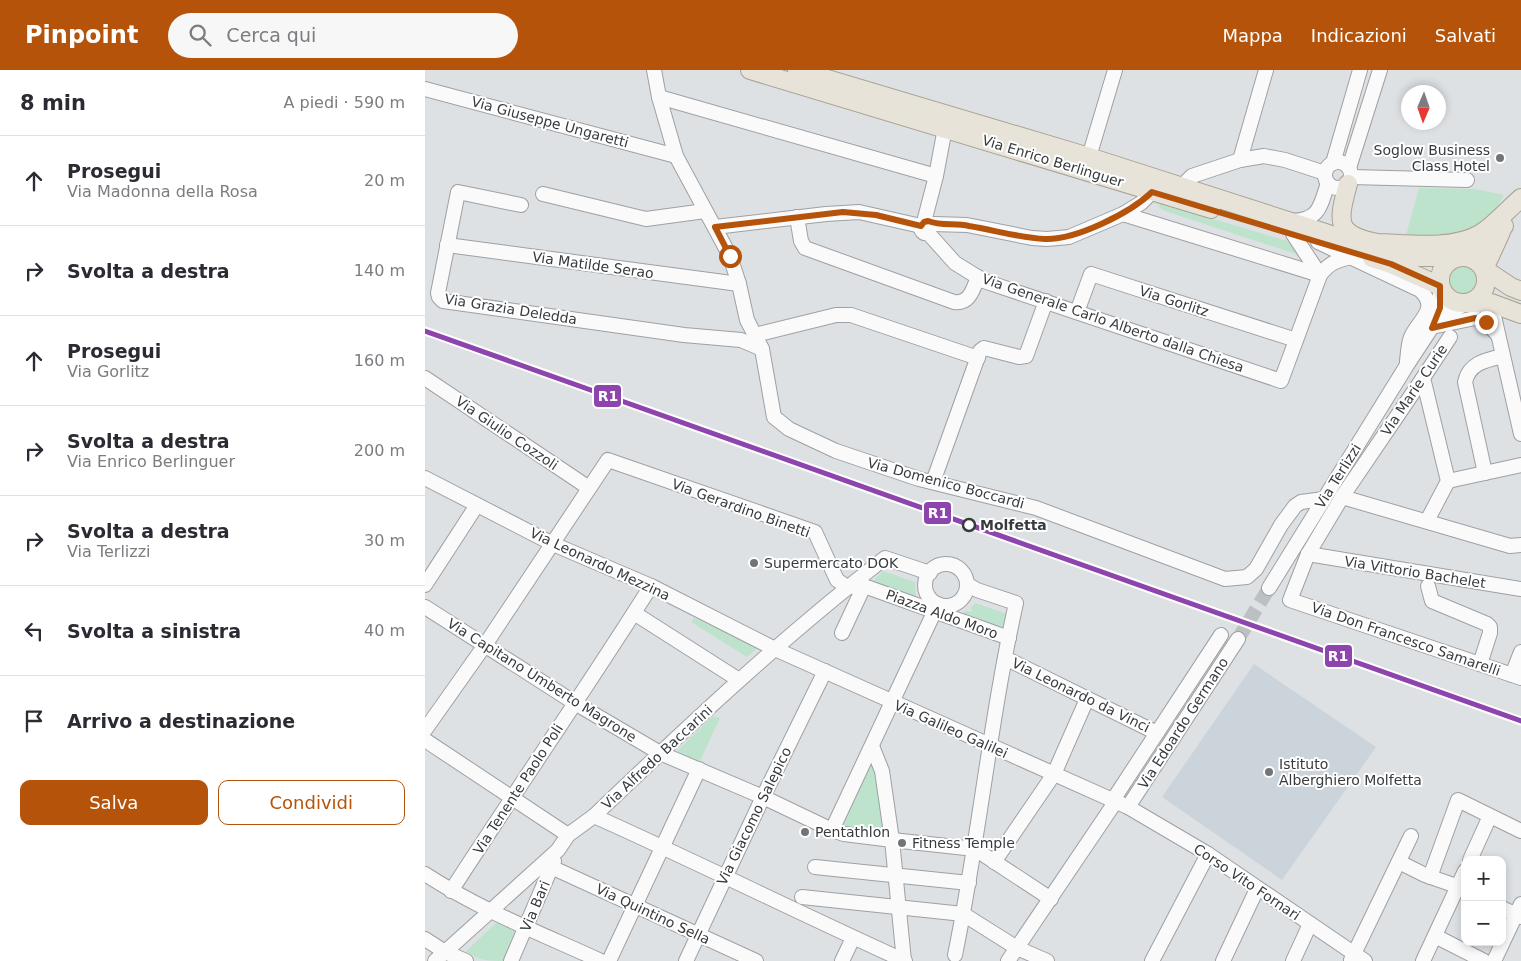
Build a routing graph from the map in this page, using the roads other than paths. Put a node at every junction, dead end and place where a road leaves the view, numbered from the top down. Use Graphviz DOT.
graph roads {
  1 [pos="654,70"];
  2 [pos="750,70"];
  3 [pos="797,70"];
  4 [pos="1115,70"];
  5 [pos="1266,70"];
  6 [pos="1360,70"];
  7 [pos="1380,70"];
  8 [pos="425,89"];
  9 [pos="659,97"];
  10 [pos="945,128"];
  11 [pos="676,156"];
  12 [pos="1089,157"];
  13 [pos="1240,160"];
  14 [pos="936,176"];
  15 [pos="1339,176"];
  16 [pos="1467,180"];
  17 [pos="1181,187"];
  18 [pos="1152,192"];
  19 [pos="543,194"];
  20 [pos="1521,200"];
  21 [pos="521,204"];
  22 [pos="705,211"];
  23 [pos="1123,214"];
  24 [pos="797,217"];
  25 [pos="1504,226"];
  26 [pos="715,227"];
  27 [pos="927,227"];
  28 [pos="1290,228"];
  29 [pos="1338,237"];
  30 [pos="1318,242"];
  31 [pos="447,245"];
  32 [pos="1351,257"];
  33 [pos="1457,257"];
  34 [pos="1484,269"];
  35 [pos="1319,274"];
  36 [pos="978,277"];
  37 [pos="739,284"];
  38 [pos="1440,286"];
  39 [pos="1521,287"];
  40 [pos="1521,291"];
  41 [pos="1046,302"];
  42 [pos="1468,303"];
  43 [pos="1491,303"];
  44 [pos="1077,312"];
  45 [pos="1521,314"];
  46 [pos="747,320"];
  47 [pos="1432,328"];
  48 [pos="755,335"];
  49 [pos="1498,336"];
  50 [pos="1449,337"];
  51 [pos="724,338"];
  52 [pos="1296,340"];
  53 [pos="763,350"];
  54 [pos="980,354"];
  55 [pos="1503,356"];
  56 [pos="1407,365"];
  57 [pos="1423,378"];
  58 [pos="425,379"];
  59 [pos="1521,434"];
  60 [pos="1521,465"];
  61 [pos="1485,473"];
  62 [pos="425,478"];
  63 [pos="933,482"];
  64 [pos="1448,482"];
  65 [pos="589,488"];
  66 [pos="1342,496"];
  67 [pos="1324,499"];
  68 [pos="477,506"];
  69 [pos="1427,521"];
  70 [pos="553,544"];
  71 [pos="1521,545"];
  72 [pos="1308,554"];
  73 [pos="930,573"];
  74 [pos="967,584"];
  75 [pos="425,586"];
  76 [pos="651,586"];
  77 [pos="864,586"];
  78 [pos="1428,586"];
  79 [pos="847,588"];
  80 [pos="1269,588"];
  81 [pos="1521,589"];
  82 [pos="1290,600"];
  83 [pos="425,607"];
  84 [pos="937,608"];
  85 [pos="634,613"];
  86 [pos="841,633"];
  87 [pos="1221,635"];
  88 [pos="1009,638"];
  89 [pos="1238,639"];
  90 [pos="485,645"];
  91 [pos="775,649"];
  92 [pos="1521,652"];
  93 [pos="1005,658"];
  94 [pos="1480,664"];
  95 [pos="825,671"];
  96 [pos="1517,677"];
  97 [pos="739,680"];
  98 [pos="1087,699"];
  99 [pos="575,703"];
  100 [pos="893,703"];
  101 [pos="425,730"];
  102 [pos="1157,733"];
  103 [pos="425,740"];
  104 [pos="872,746"];
  105 [pos="990,746"];
  106 [pos="660,753"];
  107 [pos="699,768"];
  108 [pos="1054,774"];
  109 [pos="763,796"];
  110 [pos="511,798"];
  111 [pos="1119,803"];
  112 [pos="594,816"];
  113 [pos="1490,816"];
  114 [pos="832,830"];
  115 [pos="1521,831"];
  116 [pos="568,835"];
  117 [pos="1411,836"];
  118 [pos="892,840"];
  119 [pos="663,847"];
  120 [pos="975,849"];
  121 [pos="558,850"];
  122 [pos="1207,854"];
  123 [pos="1472,856"];
  124 [pos="994,862"];
  125 [pos="1399,862"];
  126 [pos="551,867"];
  127 [pos="815,867"];
  128 [pos="425,874"];
  129 [pos="895,875"];
  130 [pos="725,876"];
  131 [pos="1430,877"];
  132 [pos="969,883"];
  133 [pos="1461,888"];
  134 [pos="1257,889"];
  135 [pos="451,891"];
  136 [pos="802,897"];
  137 [pos="1051,900"];
  138 [pos="636,906"];
  139 [pos="898,906"];
  140 [pos="1506,909"];
  141 [pos="491,911"];
  142 [pos="1519,912"];
  143 [pos="963,914"];
  144 [pos="1310,924"];
  145 [pos="526,927"];
  146 [pos="697,935"];
  147 [pos="1435,936"];
  148 [pos="853,938"];
  149 [pos="425,939"];
  150 [pos="1017,948"];
  151 [pos="955,955"];
  152 [pos="440,956"];
  153 [pos="1357,959"];
  154 [pos="466,961"];
  155 [pos="511,961"];
  156 [pos="601,961"];
  157 [pos="609,961"];
  158 [pos="686,961"];
  159 [pos="756,961"];
  160 [pos="842,961"];
  161 [pos="904,961"];
  162 [pos="1008,961"];
  163 [pos="1047,961"];
  164 [pos="1152,961"];
  165 [pos="1223,961"];
  166 [pos="1293,961"];
  167 [pos="1423,961"];
  168 [pos="1484,961"];
  169 [pos="1494,961"];
  1 -- 9 [label="street"];
  2 -- 10 [label="main road, Via Enrico Berlinguer"];
  3 -- 12 [label="main road, Via Enrico Berlinguer"];
  4 -- 12 [label="street"];
  5 -- 13 [label="street"];
  6 -- 15 [label="street"];
  7 -- 15 [label="street"];
  8 -- 11 [label="street, Via Giuseppe Ungaretti"];
  9 -- 11 [label="street"];
  9 -- 14 [label="street"];
  10 -- 14 [label="street"];
  10 -- 18 [label="main road, Via Enrico Berlinguer"];
  11 -- 22 [label="street"];
  12 -- 17 [label="main road, Via Enrico Berlinguer"];
  13 -- 15 [label="street"];
  13 -- 17 [label="street"];
  14 -- 27 [label="street"];
  15 -- 16 [label="street"];
  15 -- 20 [label="main road"];
  15 -- 28 [label="street"];
  15 -- 29 [label="street"];
  17 -- 28 [label="main road, Via Enrico Berlinguer"];
  18 -- 23 [label="street"];
  18 -- 28 [label="main road, Via Enrico Berlinguer"];
  19 -- 22 [label="street"];
  20 -- 25 [label="main road"];
  20 -- 39 [label="main road"];
  21 -- 31 [label="street, Via Grazia Deledda"];
  22 -- 26 [label="street"];
  23 -- 27 [label="street"];
  23 -- 35 [label="street"];
  24 -- 26 [label="street"];
  24 -- 27 [label="street"];
  24 -- 36 [label="street"];
  25 -- 33 [label="main road"];
  25 -- 34 [label="main road"];
  26 -- 37 [label="street"];
  27 -- 36 [label="street, Via Generale Carlo Alberto dalla Chiesa"];
  28 -- 29 [label="main road, Via Enrico Berlinguer"];
  28 -- 30 [label="main road, Via Enrico Berlinguer"];
  28 -- 35 [label="street"];
  29 -- 33 [label="main road, Via Enrico Berlinguer"];
  30 -- 32 [label="street, Via Terlizzi"];
  30 -- 38 [label="main road, Via Enrico Berlinguer"];
  31 -- 37 [label="street, Via Matilde Serao"];
  31 -- 51 [label="street, Via Grazia Deledda"];
  32 -- 35 [label="street"];
  32 -- 56 [label="street, Via Terlizzi"];
  33 -- 34 [label="main road"];
  33 -- 38 [label="main road"];
  34 -- 40 [label="main road"];
  34 -- 42 [label="main road"];
  35 -- 52 [label="street"];
  36 -- 41 [label="street, Via Generale Carlo Alberto dalla Chiesa"];
  37 -- 46 [label="street"];
  38 -- 42 [label="main road"];
  38 -- 47 [label="street, Via Terlizzi"];
  41 -- 44 [label="street, Via Generale Carlo Alberto dalla Chiesa"];
  41 -- 54 [label="street"];
  42 -- 43 [label="main road"];
  42 -- 47 [label="street, Via Terlizzi"];
  43 -- 45 [label="main road"];
  43 -- 49 [label="street"];
  44 -- 52 [label="street, Via Gorlitz"];
  44 -- 52 [label="street, Via Generale Carlo Alberto dalla Chiesa"];
  46 -- 48 [label="street"];
  46 -- 51 [label="street"];
  47 -- 49 [label="street"];
  47 -- 56 [label="street, Via Terlizzi"];
  48 -- 53 [label="street"];
  48 -- 54 [label="street"];
  49 -- 55 [label="street"];
  50 -- 57 [label="street, Via Marie Curie"];
  51 -- 53 [label="street"];
  53 -- 63 [label="street, Via Domenico Boccardi"];
  54 -- 63 [label="street"];
  55 -- 59 [label="street"];
  55 -- 61 [label="street"];
  56 -- 67 [label="street, Via Terlizzi"];
  57 -- 64 [label="street"];
  57 -- 66 [label="street, Via Marie Curie"];
  58 -- 65 [label="street, Via Giulio Cozzoli"];
  60 -- 61 [label="street"];
  61 -- 64 [label="street"];
  62 -- 68 [label="street, Via Leonardo Mezzina"];
  63 -- 67 [label="street, Via Domenico Boccardi"];
  64 -- 69 [label="street"];
  65 -- 70 [label="street"];
  65 -- 79 [label="street, Via Gerardino Binetti"];
  66 -- 69 [label="street"];
  66 -- 72 [label="street, Via Marie Curie"];
  67 -- 80 [label="street, Via Terlizzi"];
  68 -- 70 [label="street, Via Leonardo Mezzina"];
  68 -- 75 [label="street"];
  69 -- 71 [label="street"];
  70 -- 76 [label="street, Via Leonardo Mezzina"];
  70 -- 90 [label="street"];
  72 -- 81 [label="street, Via Vittorio Bachelet"];
  72 -- 82 [label="street, Via Marie Curie"];
  73 -- 74 [label="street, Piazza Aldo Moro"];
  73 -- 79 [label="street, Via Alfredo Baccarini"];
  73 -- 84 [label="street, Piazza Aldo Moro"];
  74 -- 84 [label="street, Piazza Aldo Moro"];
  74 -- 88 [label="street, Piazza Aldo Moro"];
  76 -- 85 [label="street, Via Tenente Paolo Poli"];
  76 -- 91 [label="street, Via Leonardo Mezzina"];
  77 -- 79 [label="street, Piazza Aldo Moro"];
  77 -- 84 [label="street, Piazza Aldo Moro"];
  77 -- 86 [label="street"];
  78 -- 94 [label="street"];
  79 -- 91 [label="street, Via Alfredo Baccarini"];
  82 -- 94 [label="street, Via Don Francesco Samarelli"];
  83 -- 90 [label="street, Via Capitano Umberto Magrone"];
  84 -- 88 [label="street, Piazza Aldo Moro"];
  84 -- 100 [label="street"];
  85 -- 97 [label="street"];
  85 -- 99 [label="street, Via Tenente Paolo Poli"];
  87 -- 102 [label="street, Via Edoardo Germano"];
  88 -- 93 [label="street"];
  89 -- 111 [label="street, Via Edoardo Germano"];
  90 -- 99 [label="street, Via Capitano Umberto Magrone"];
  90 -- 101 [label="street"];
  91 -- 95 [label="street, Via Galileo Galilei"];
  91 -- 97 [label="street, Via Alfredo Baccarini"];
  92 -- 96 [label="street"];
  93 -- 98 [label="street, Via Leonardo da Vinci"];
  93 -- 105 [label="street"];
  94 -- 96 [label="street, Via Don Francesco Samarelli"];
  95 -- 100 [label="street, Via Galileo Galilei"];
  95 -- 109 [label="street, Via Giacomo Salepico"];
  97 -- 106 [label="street, Via Alfredo Baccarini"];
  98 -- 102 [label="street, Via Leonardo da Vinci"];
  98 -- 108 [label="street"];
  99 -- 106 [label="street, Via Capitano Umberto Magrone"];
  99 -- 110 [label="street, Via Tenente Paolo Poli"];
  100 -- 104 [label="street"];
  100 -- 105 [label="street, Via Galileo Galilei"];
  102 -- 111 [label="street, Via Edoardo Germano"];
  103 -- 110 [label="street"];
  104 -- 114 [label="street"];
  104 -- 118 [label="street"];
  105 -- 108 [label="street, Via Galileo Galilei"];
  105 -- 120 [label="street"];
  106 -- 107 [label="street, Via Capitano Umberto Magrone"];
  106 -- 112 [label="street, Via Alfredo Baccarini"];
  107 -- 109 [label="street, Via Capitano Umberto Magrone"];
  107 -- 119 [label="street"];
  108 -- 111 [label="street, Via Galileo Galilei"];
  108 -- 124 [label="street"];
  109 -- 114 [label="street, Via Capitano Umberto Magrone"];
  109 -- 130 [label="street, Via Giacomo Salepico"];
  110 -- 116 [label="street"];
  110 -- 135 [label="street, Via Tenente Paolo Poli"];
  111 -- 122 [label="street, Corso Vito Fornari"];
  111 -- 137 [label="street, Via Edoardo Germano"];
  112 -- 116 [label="street, Via Alfredo Baccarini"];
  112 -- 119 [label="street"];
  113 -- 115 [label="street"];
  113 -- 123 [label="street"];
  113 -- 131 [label="street"];
  114 -- 118 [label="street, Via Capitano Umberto Magrone"];
  116 -- 121 [label="street, Via Alfredo Baccarini"];
  117 -- 125 [label="street"];
  118 -- 120 [label="street, Via Capitano Umberto Magrone"];
  118 -- 129 [label="street"];
  119 -- 130 [label="street"];
  119 -- 138 [label="street"];
  120 -- 124 [label="street"];
  120 -- 132 [label="street"];
  121 -- 126 [label="street, Via Bari"];
  121 -- 141 [label="street, Via Alfredo Baccarini"];
  122 -- 134 [label="street, Corso Vito Fornari"];
  122 -- 164 [label="street"];
  124 -- 137 [label="street"];
  125 -- 131 [label="street"];
  125 -- 153 [label="street"];
  126 -- 138 [label="street, Via Quintino Sella"];
  126 -- 145 [label="street, Via Bari"];
  127 -- 129 [label="street"];
  128 -- 135 [label="street"];
  129 -- 132 [label="street"];
  129 -- 139 [label="street"];
  130 -- 146 [label="street, Via Giacomo Salepico"];
  130 -- 148 [label="street"];
  131 -- 133 [label="street"];
  132 -- 143 [label="street"];
  133 -- 147 [label="street"];
  134 -- 144 [label="street, Corso Vito Fornari"];
  134 -- 165 [label="street"];
  135 -- 141 [label="street"];
  136 -- 139 [label="street"];
  137 -- 150 [label="street, Via Edoardo Germano"];
  138 -- 146 [label="street, Via Quintino Sella"];
  138 -- 157 [label="street"];
  139 -- 143 [label="street"];
  139 -- 161 [label="street"];
  140 -- 142 [label="street"];
  141 -- 145 [label="street"];
  141 -- 152 [label="street, Via Alfredo Baccarini"];
  142 -- 169 [label="street"];
  143 -- 150 [label="street"];
  143 -- 151 [label="street"];
  144 -- 153 [label="street, Corso Vito Fornari"];
  144 -- 166 [label="street"];
  145 -- 155 [label="street, Via Bari"];
  145 -- 156 [label="street"];
  146 -- 158 [label="street, Via Giacomo Salepico"];
  146 -- 159 [label="street, Via Quintino Sella"];
  147 -- 167 [label="street"];
  147 -- 168 [label="street"];
  148 -- 160 [label="street"];
  148 -- 161 [label="street"];
  149 -- 152 [label="street"];
  150 -- 162 [label="street, Via Edoardo Germano"];
  150 -- 163 [label="street"];
  152 -- 154 [label="street"];
}
